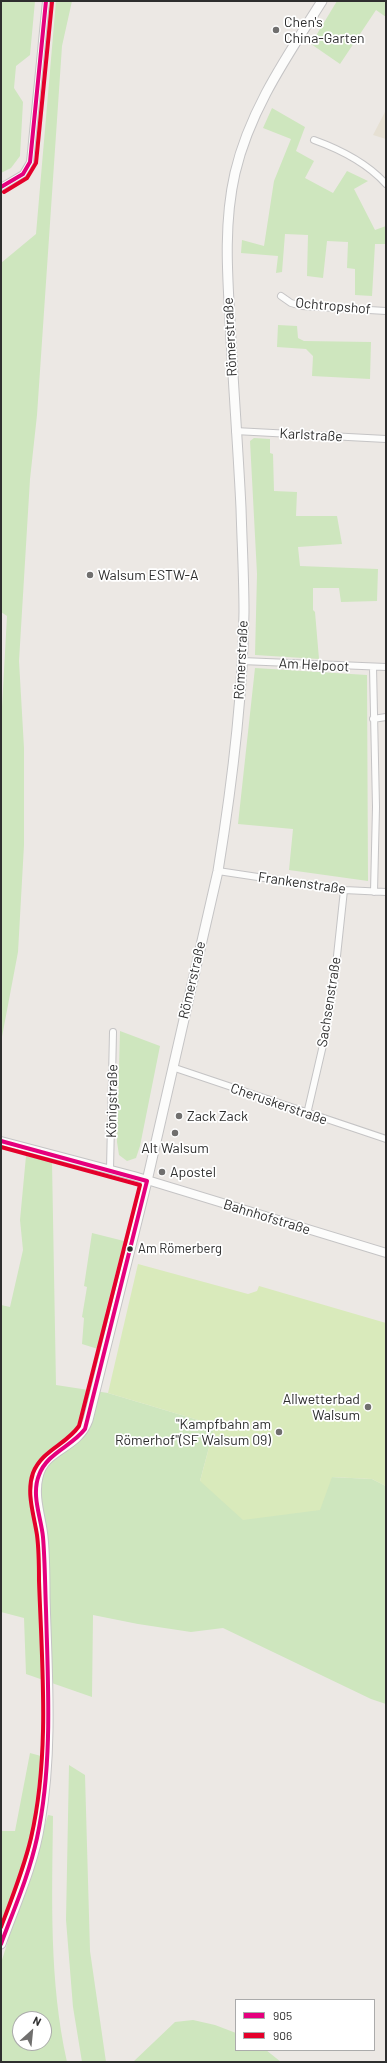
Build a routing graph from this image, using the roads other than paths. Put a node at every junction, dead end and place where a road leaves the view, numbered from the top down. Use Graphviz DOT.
graph roads {
  1 [pos="46,1"];
  2 [pos="322,1"];
  3 [pos="314,140"];
  4 [pos="386,184"];
  5 [pos="1,187"];
  6 [pos="282,296"];
  7 [pos="386,311"];
  8 [pos="235,430"];
  9 [pos="386,439"];
  10 [pos="242,661"];
  11 [pos="373,667"];
  12 [pos="386,668"];
  13 [pos="386,717"];
  14 [pos="373,719"];
  15 [pos="218,871"];
  16 [pos="344,890"];
  17 [pos="374,892"];
  18 [pos="386,892"];
  19 [pos="113,1032"];
  20 [pos="172,1067"];
  21 [pos="307,1114"];
  22 [pos="386,1139"];
  23 [pos="1,1141"];
  24 [pos="110,1170"];
  25 [pos="147,1181"];
  26 [pos="386,1253"];
  27 [pos="1,1944"];
  1 -- 5 [label="street"];
  2 -- 8 [label="main road, Römerstraße"];
  3 -- 4 [label="street"];
  6 -- 7 [label="street, Ochtropshof"];
  8 -- 9 [label="street, Karlstraße"];
  8 -- 10 [label="main road, Römerstraße"];
  10 -- 11 [label="street, Am Helpoot"];
  10 -- 15 [label="main road, Römerstraße"];
  11 -- 12 [label="street, Am Helpoot"];
  11 -- 14 [label="street"];
  13 -- 14 [label="street"];
  14 -- 17 [label="street"];
  15 -- 16 [label="street, Frankenstraße"];
  15 -- 20 [label="main road, Römerstraße"];
  16 -- 17 [label="street, Frankenstraße"];
  16 -- 21 [label="street, Sachsenstraße"];
  17 -- 18 [label="street, Frankenstraße"];
  19 -- 24 [label="street, Königstraße"];
  20 -- 21 [label="street, Cheruskerstraße"];
  20 -- 25 [label="main road, Römerstraße"];
  21 -- 22 [label="street, Cheruskerstraße"];
  23 -- 24 [label="street"];
  24 -- 25 [label="street"];
  25 -- 26 [label="street, Bahnhofstraße"];
  25 -- 27 [label="main road, Römerstraße"];
}
